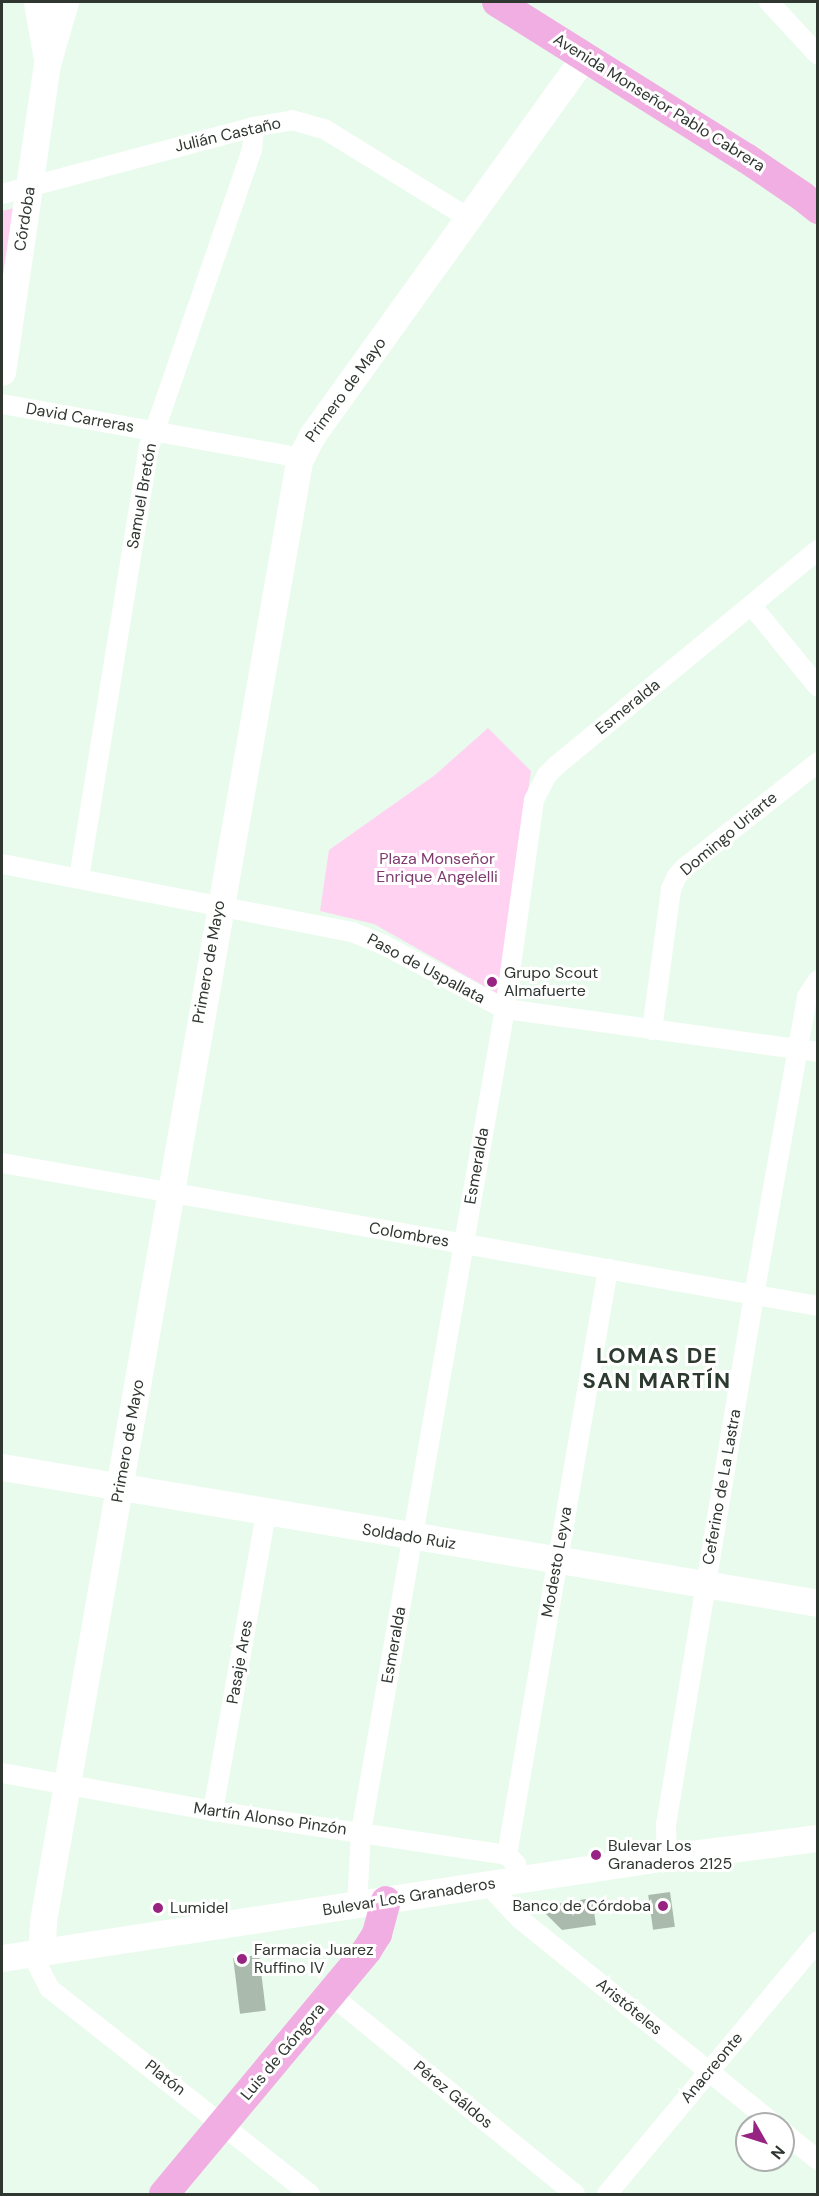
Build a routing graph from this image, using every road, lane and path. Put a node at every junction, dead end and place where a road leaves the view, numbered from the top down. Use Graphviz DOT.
graph roads {
  1 [pos="37,2"];
  2 [pos="65,2"];
  3 [pos="497,2"];
  4 [pos="769,2"];
  5 [pos="818,55"];
  6 [pos="585,56"];
  7 [pos="47,64"];
  8 [pos="254,127"];
  9 [pos="30,186"];
  10 [pos="2,194"];
  11 [pos="818,209"];
  12 [pos="470,219"];
  13 [pos="2,372"];
  14 [pos="2,404"];
  15 [pos="154,430"];
  16 [pos="299,461"];
  17 [pos="818,550"];
  18 [pos="752,606"];
  19 [pos="818,687"];
  20 [pos="818,762"];
  21 [pos="2,864"];
  22 [pos="79,878"];
  23 [pos="219,905"];
  24 [pos="818,980"];
  25 [pos="505,1009"];
  26 [pos="652,1030"];
  27 [pos="798,1049"];
  28 [pos="818,1052"];
  29 [pos="2,1163"];
  30 [pos="170,1193"];
  31 [pos="462,1245"];
  32 [pos="608,1269"];
  33 [pos="754,1295"];
  34 [pos="818,1306"];
  35 [pos="2,1467"];
  36 [pos="121,1488"];
  37 [pos="266,1512"];
  38 [pos="413,1538"];
  39 [pos="557,1560"];
  40 [pos="706,1583"];
  41 [pos="818,1603"];
  42 [pos="2,1773"];
  43 [pos="68,1785"];
  44 [pos="213,1811"];
  45 [pos="361,1832"];
  46 [pos="818,1838"];
  47 [pos="507,1855"];
  48 [pos="666,1857"];
  49 [pos="530,1878"];
  50 [pos="488,1885"];
  51 [pos="371,1904"];
  52 [pos="818,1941"];
  53 [pos="36,1953"];
  54 [pos="2,1958"];
  55 [pos="331,1995"];
  56 [pos="709,2071"];
  57 [pos="759,2112"];
  58 [pos="223,2123"];
  59 [pos="795,2142"];
  60 [pos="818,2160"];
  61 [pos="164,2194"];
  62 [pos="310,2194"];
  63 [pos="575,2194"];
  64 [pos="607,2194"];
  1 -- 7 [label="main road, Córdoba"];
  2 -- 7 [label="main road, Córdoba"];
  3 -- 6 [label="main road, Avenida Monseñor Pablo Cabrera"];
  4 -- 5 [label="street"];
  6 -- 11 [label="main road, Avenida Monseñor Pablo Cabrera"];
  6 -- 12 [label="main road, Primero de Mayo"];
  7 -- 9 [label="main road, Córdoba"];
  8 -- 9 [label="street, Julián Castaño"];
  8 -- 12 [label="street, Julián Castaño"];
  8 -- 15 [label="street, Samuel Bretón"];
  9 -- 10 [label="street, Julián Castaño"];
  9 -- 13 [label="main road, Córdoba"];
  12 -- 16 [label="main road, Primero de Mayo"];
  14 -- 15 [label="street, David Carreras"];
  15 -- 16 [label="street, David Carreras"];
  15 -- 22 [label="street, Samuel Bretón"];
  16 -- 23 [label="main road, Primero de Mayo"];
  17 -- 18 [label="street, Esmeralda"];
  18 -- 19 [label="street"];
  18 -- 25 [label="street, Esmeralda"];
  20 -- 26 [label="street, Domingo Uriarte"];
  21 -- 22 [label="street, Paso de Uspallata"];
  22 -- 23 [label="street, Paso de Uspallata"];
  23 -- 25 [label="street, Paso de Uspallata"];
  23 -- 30 [label="main road, Primero de Mayo"];
  24 -- 27 [label="street, Ceferino de La Lastra"];
  25 -- 26 [label="street, Paso de Uspallata"];
  25 -- 31 [label="street, Esmeralda"];
  26 -- 27 [label="street, Paso de Uspallata"];
  27 -- 28 [label="street, Paso de Uspallata"];
  27 -- 33 [label="street, Ceferino de La Lastra"];
  29 -- 30 [label="street, Colombres"];
  30 -- 31 [label="street, Colombres"];
  30 -- 36 [label="main road, Primero de Mayo"];
  31 -- 32 [label="street, Colombres"];
  31 -- 38 [label="street, Esmeralda"];
  32 -- 33 [label="street, Colombres"];
  32 -- 39 [label="street, Modesto Leyva"];
  33 -- 34 [label="street, Colombres"];
  33 -- 40 [label="street, Ceferino de La Lastra"];
  35 -- 36 [label="main road, Soldado Ruiz"];
  36 -- 37 [label="main road, Soldado Ruiz"];
  36 -- 43 [label="main road, Primero de Mayo"];
  37 -- 38 [label="main road, Soldado Ruiz"];
  37 -- 44 [label="street, Pasaje Ares"];
  38 -- 39 [label="main road, Soldado Ruiz"];
  38 -- 45 [label="street, Esmeralda"];
  39 -- 40 [label="main road, Soldado Ruiz"];
  39 -- 47 [label="street, Modesto Leyva"];
  40 -- 41 [label="main road, Soldado Ruiz"];
  40 -- 48 [label="street, Ceferino de La Lastra"];
  42 -- 43 [label="street, Martín Alonso Pinzón"];
  43 -- 44 [label="street, Martín Alonso Pinzón"];
  43 -- 53 [label="main road, Primero de Mayo"];
  44 -- 45 [label="street, Martín Alonso Pinzón"];
  45 -- 47 [label="street, Martín Alonso Pinzón"];
  45 -- 51 [label="street, Esmeralda"];
  46 -- 48 [label="main road, Bulevar Los Granaderos"];
  47 -- 49 [label="street"];
  48 -- 49 [label="main road, Bulevar Los Granaderos"];
  49 -- 50 [label="main road, Bulevar Los Granaderos"];
  50 -- 51 [label="main road, Bulevar Los Granaderos"];
  50 -- 56 [label="street, Aristóteles"];
  51 -- 53 [label="main road, Bulevar Los Granaderos"];
  51 -- 55 [label="main road, Luis de Góngora"];
  52 -- 56 [label="street, Anacreonte"];
  53 -- 54 [label="main road, Bulevar Los Granaderos"];
  53 -- 58 [label="street, Platón"];
  55 -- 58 [label="main road, Luis de Góngora"];
  55 -- 63 [label="street, Pérez Gáldos"];
  56 -- 57 [label="street, Aristóteles"];
  56 -- 64 [label="street, Anacreonte"];
  58 -- 61 [label="main road, Luis de Góngora"];
  58 -- 62 [label="street, Platón"];
  59 -- 60 [label="street"];
}
